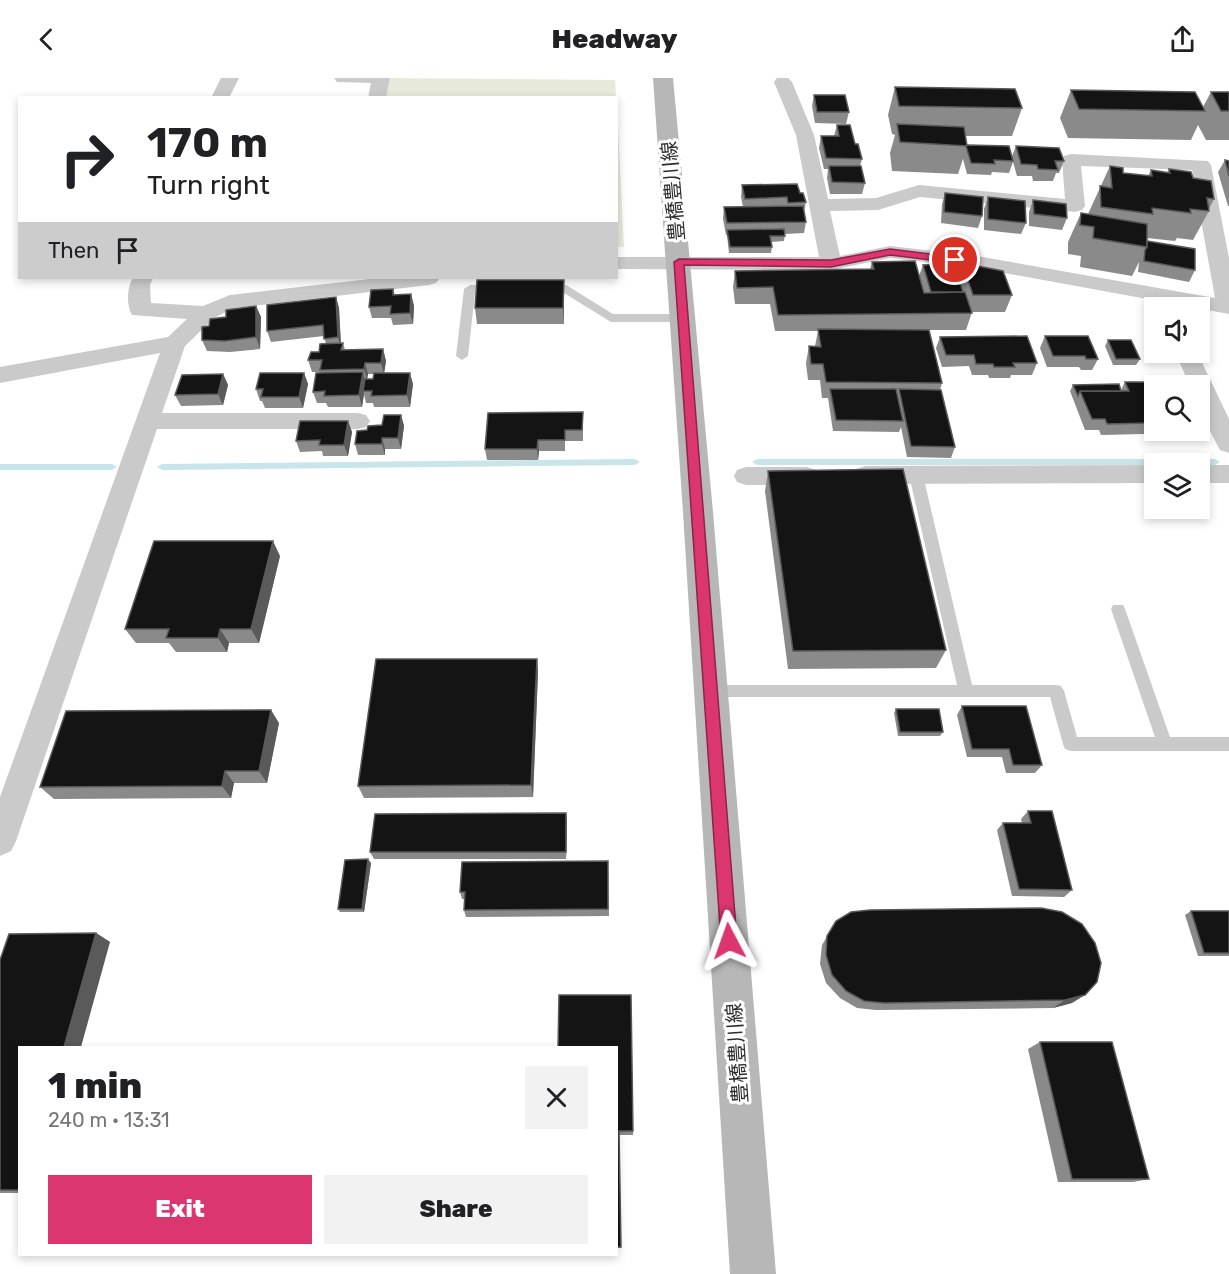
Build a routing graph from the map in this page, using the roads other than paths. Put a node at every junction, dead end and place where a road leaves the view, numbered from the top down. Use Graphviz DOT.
graph roads {
  1 [pos="230,78"];
  2 [pos="343,78"];
  3 [pos="663,78"];
  4 [pos="783,82"];
  5 [pos="221,96"];
  6 [pos="377,96"];
  7 [pos="819,205"];
  8 [pos="618,262"];
  9 [pos="679,262"];
  10 [pos="831,264"];
  11 [pos="142,279"];
  12 [pos="408,279"];
  13 [pos="388,280"];
  14 [pos="506,289"];
  15 [pos="530,289"];
  16 [pos="1144,297"];
  17 [pos="1210,305"];
  18 [pos="1228,307"];
  19 [pos="206,313"];
  20 [pos="683,318"];
  21 [pos="175,343"];
  22 [pos="462,356"];
  23 [pos="1191,363"];
  24 [pos="0,375"];
  25 [pos="147,421"];
  26 [pos="358,421"];
  27 [pos="1229,444"];
  28 [pos="1144,474"];
  29 [pos="1210,474"];
  30 [pos="1229,474"];
  31 [pos="916,475"];
  32 [pos="746,476"];
  33 [pos="1118,609"];
  34 [pos="711,691"];
  35 [pos="966,691"];
  36 [pos="1165,744"];
  37 [pos="1229,744"];
  38 [pos="0,841"];
  39 [pos="753,1274"];
  1 -- 5 [label="street"];
  2 -- 6 [label="street"];
  3 -- 9 [label="main road, 豊橋豊川線"];
  4 -- 7 [label="street"];
  7 -- 10 [label="street"];
  7 -- 18 [label="street"];
  8 -- 9 [label="street"];
  9 -- 10 [label="street"];
  9 -- 20 [label="main road, 豊橋豊川線"];
  10 -- 16 [label="street"];
  11 -- 19 [label="street"];
  12 -- 13 [label="street"];
  13 -- 19 [label="street"];
  14 -- 22 [label="lane"];
  15 -- 20 [label="lane"];
  17 -- 18 [label="street"];
  19 -- 21 [label="street"];
  20 -- 34 [label="main road, 豊橋豊川線"];
  21 -- 24 [label="street"];
  21 -- 25 [label="street"];
  23 -- 27 [label="street"];
  25 -- 26 [label="street"];
  25 -- 38 [label="street"];
  28 -- 31 [label="street"];
  29 -- 30 [label="street"];
  31 -- 32 [label="street"];
  31 -- 35 [label="lane"];
  33 -- 36 [label="lane"];
  34 -- 35 [label="lane"];
  34 -- 39 [label="main road, 豊橋豊川線"];
  35 -- 36 [label="lane"];
  36 -- 37 [label="lane"];
}
